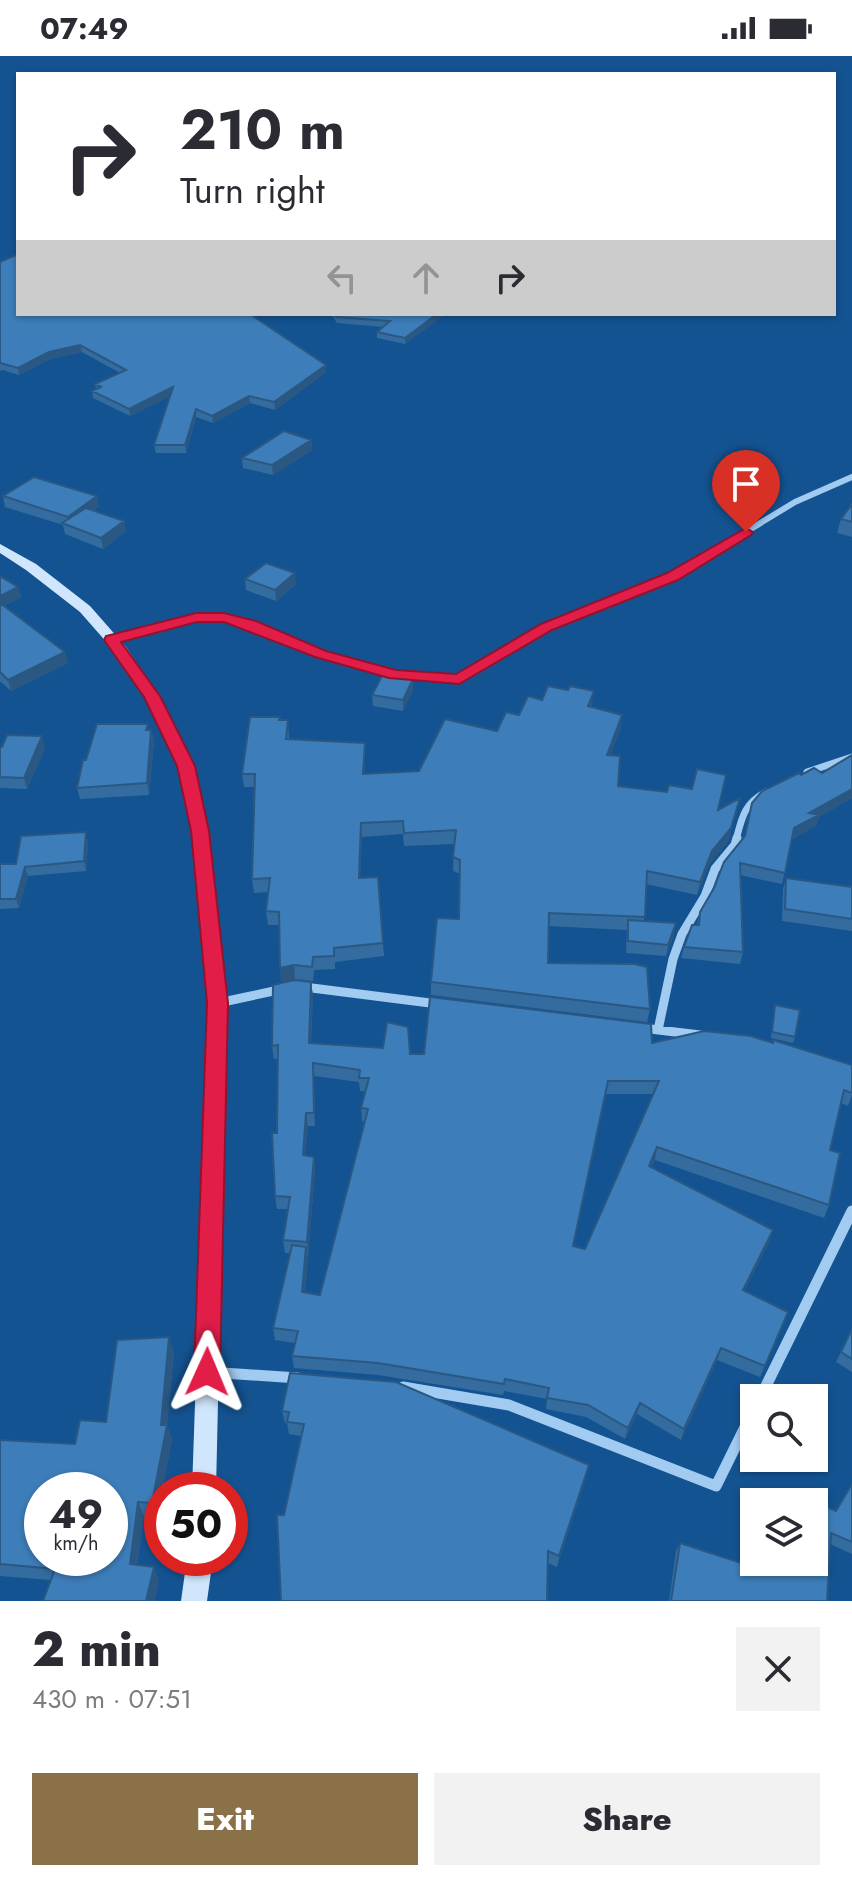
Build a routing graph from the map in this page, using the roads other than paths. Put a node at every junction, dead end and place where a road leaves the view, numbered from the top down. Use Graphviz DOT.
graph roads {
  1 [pos="852,477"];
  2 [pos="0,548"];
  3 [pos="112,640"];
  4 [pos="852,757"];
  5 [pos="798,776"];
  6 [pos="776,787"];
  7 [pos="218,1003"];
  8 [pos="451,1006"];
  9 [pos="625,1026"];
  10 [pos="658,1030"];
  11 [pos="718,1038"];
  12 [pos="852,1211"];
  13 [pos="207,1372"];
  14 [pos="315,1379"];
  15 [pos="767,1384"];
  16 [pos="391,1385"];
  17 [pos="740,1437"];
  18 [pos="204,1472"];
  19 [pos="197,1576"];
  20 [pos="194,1601"];
  1 -- 3 [label="street"];
  2 -- 3 [label="main road"];
  3 -- 7 [label="main road"];
  4 -- 5 [label="street"];
  6 -- 10 [label="street"];
  7 -- 8 [label="street"];
  7 -- 13 [label="main road"];
  9 -- 10 [label="street"];
  10 -- 11 [label="street"];
  12 -- 15 [label="street"];
  13 -- 14 [label="street"];
  13 -- 18 [label="main road"];
  16 -- 17 [label="street"];
  19 -- 20 [label="main road"];
}
